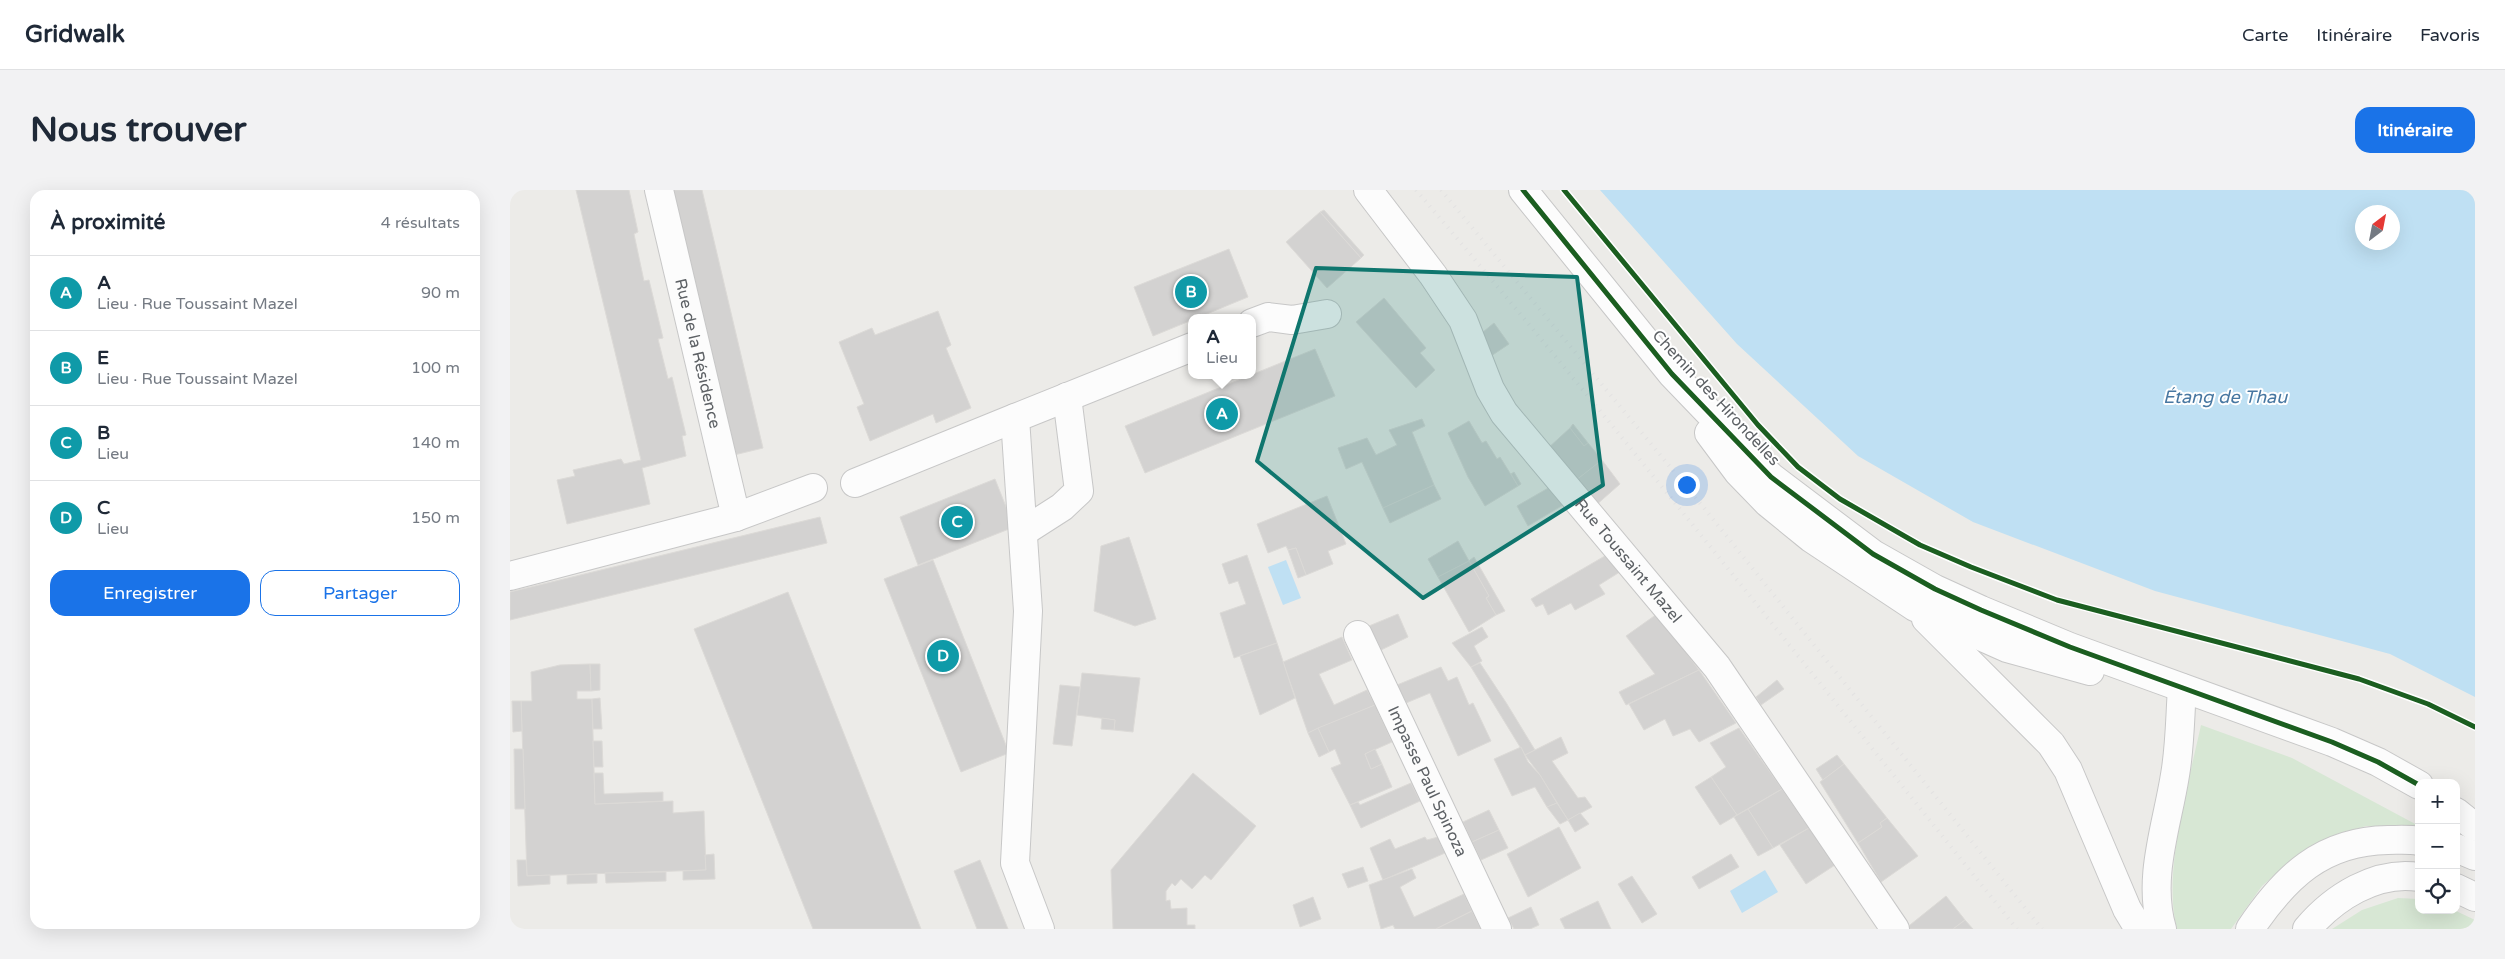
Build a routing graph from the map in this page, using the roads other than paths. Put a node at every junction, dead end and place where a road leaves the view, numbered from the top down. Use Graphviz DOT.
graph roads {
  1 [pos="659,190"];
  2 [pos="1368,190"];
  3 [pos="1522,190"];
  4 [pos="1327,314"];
  5 [pos="1256,322"];
  6 [pos="1188,349"];
  7 [pos="1672,374"];
  8 [pos="1067,397"];
  9 [pos="1015,418"];
  10 [pos="855,483"];
  11 [pos="813,488"];
  12 [pos="736,517"];
  13 [pos="1023,532"];
  14 [pos="510,576"];
  15 [pos="1915,607"];
  16 [pos="1358,635"];
  17 [pos="2182,688"];
  18 [pos="2415,783"];
  19 [pos="2460,815"];
  20 [pos="2475,827"];
  21 [pos="2415,841"];
  22 [pos="2460,850"];
  23 [pos="2475,856"];
  24 [pos="2415,877"];
  25 [pos="2460,890"];
  26 [pos="2475,897"];
  27 [pos="1040,929"];
  28 [pos="1497,929"];
  29 [pos="1895,929"];
  30 [pos="2139,929"];
  31 [pos="2162,929"];
  32 [pos="2250,929"];
  33 [pos="2307,929"];
  1 -- 12 [label="street, Rue de la Résidence"];
  2 -- 29 [label="street, Rue Toussaint Mazel"];
  3 -- 7 [label="street, Chemin des Hirondelles"];
  4 -- 5 [label="street"];
  6 -- 8 [label="street"];
  7 -- 15 [label="street"];
  7 -- 17 [label="street, Chemin des Hirondelles"];
  8 -- 9 [label="street"];
  8 -- 13 [label="street"];
  9 -- 10 [label="street"];
  9 -- 13 [label="street"];
  11 -- 12 [label="street"];
  12 -- 14 [label="street"];
  13 -- 27 [label="street"];
  15 -- 17 [label="street"];
  15 -- 30 [label="street"];
  16 -- 28 [label="street, Impasse Paul Spinoza"];
  17 -- 18 [label="street"];
  17 -- 31 [label="street"];
  19 -- 20 [label="street"];
  21 -- 32 [label="street"];
  22 -- 23 [label="street"];
  24 -- 33 [label="street"];
  25 -- 26 [label="street"];
}
